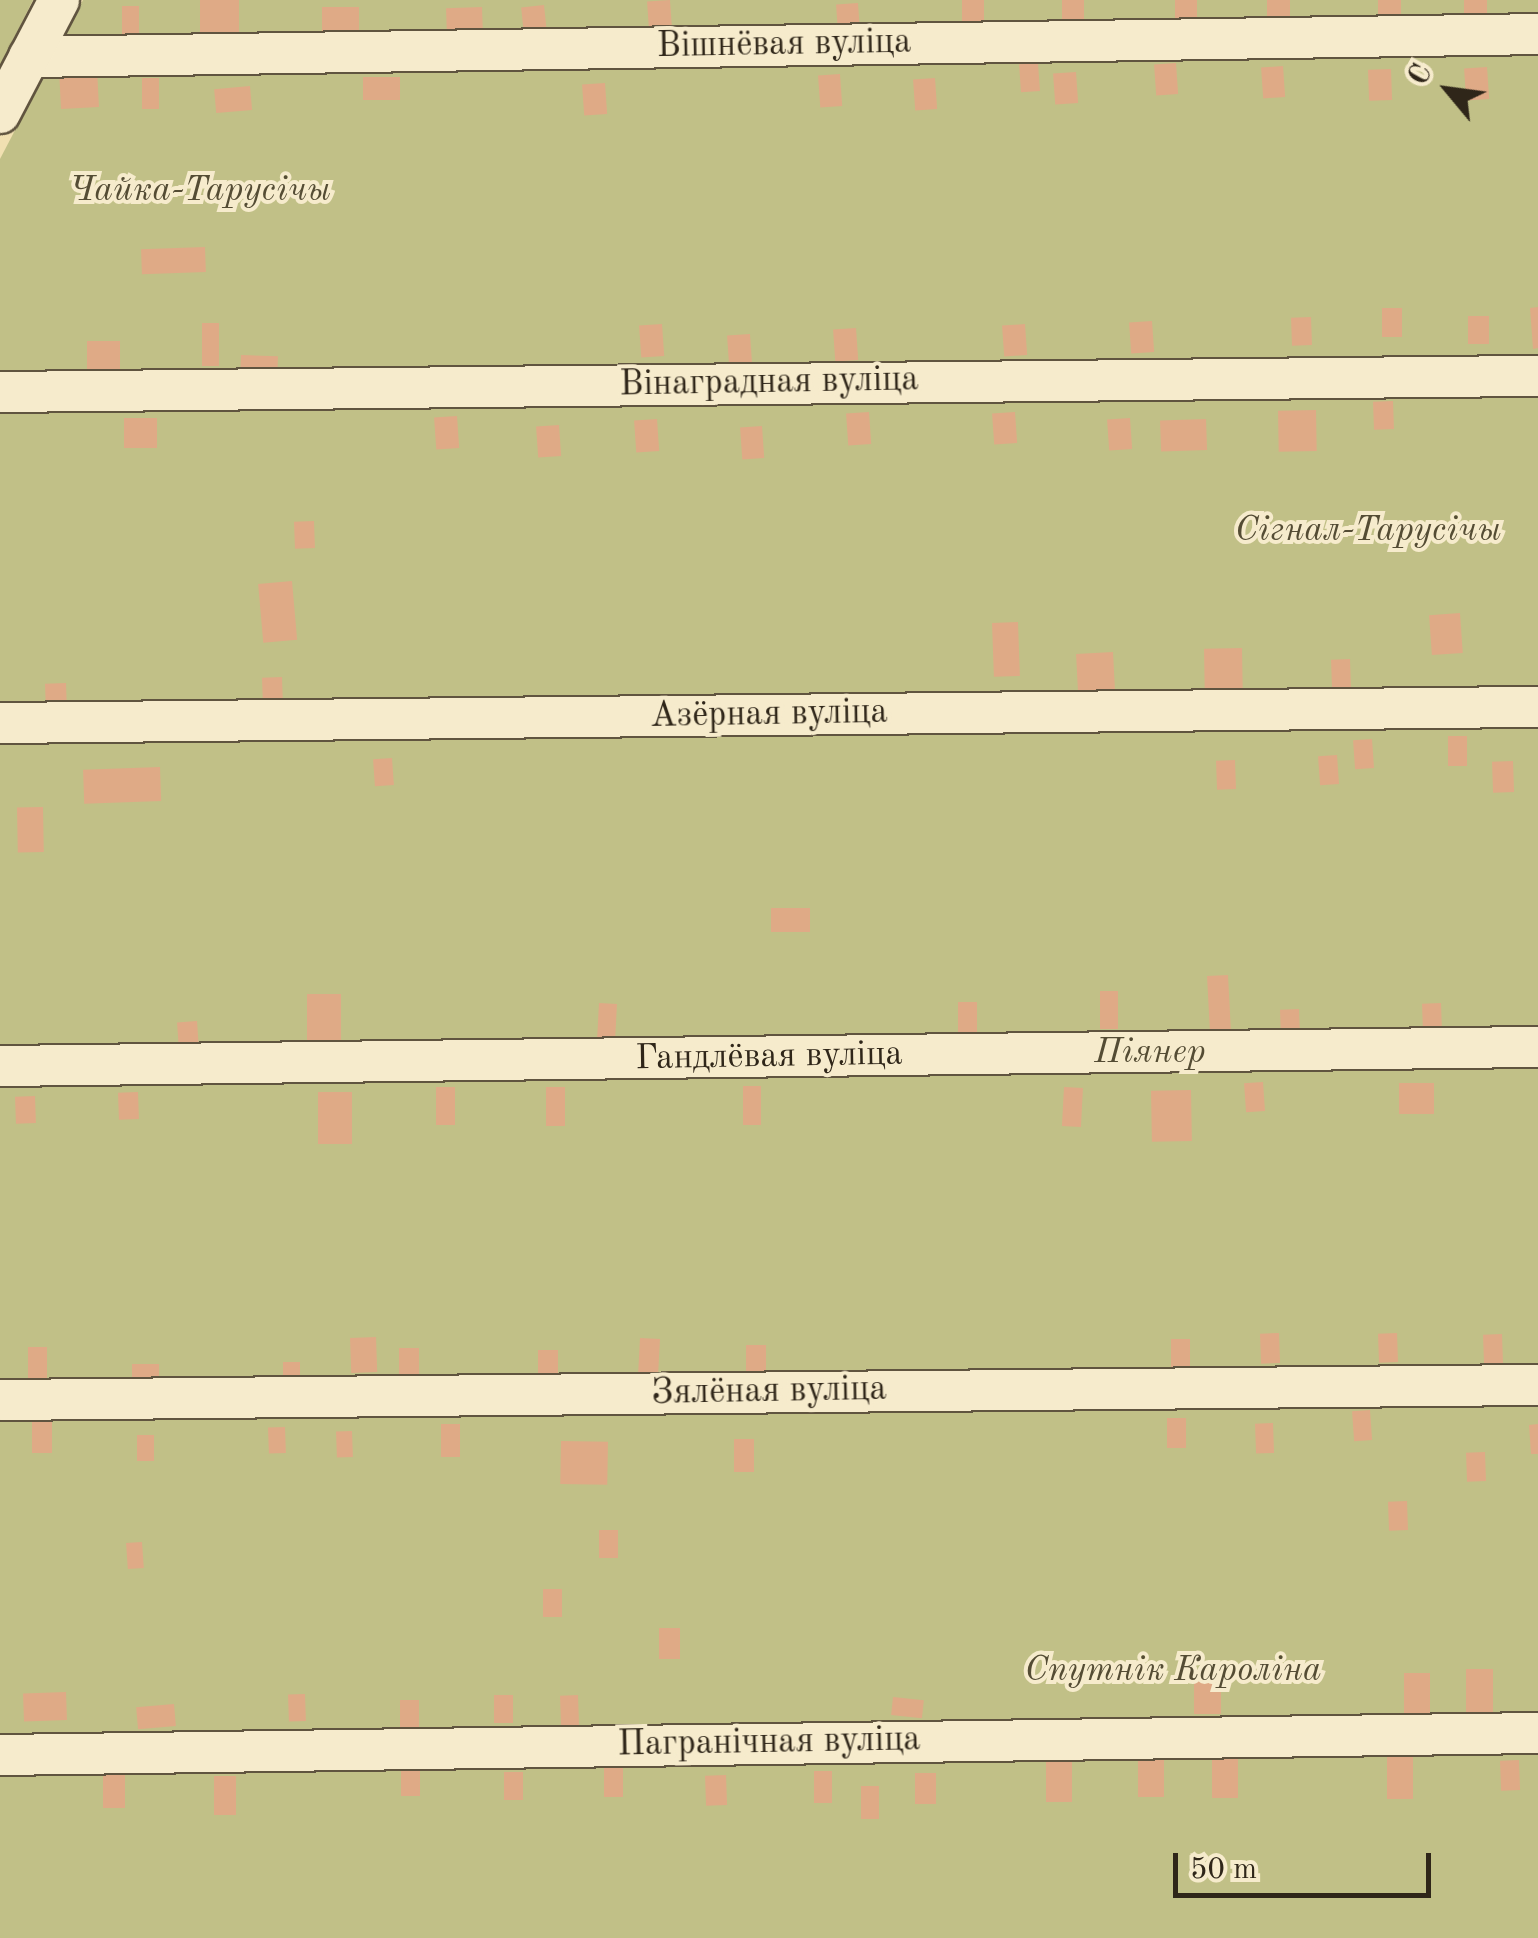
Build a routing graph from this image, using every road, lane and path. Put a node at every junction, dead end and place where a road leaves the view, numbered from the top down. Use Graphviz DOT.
graph roads {
  1 [pos="59,0"];
  2 [pos="1538,34"];
  3 [pos="29,57"];
  4 [pos="0,113"];
  5 [pos="1538,376"];
  6 [pos="0,392"];
  7 [pos="1538,707"];
  8 [pos="0,723"];
  9 [pos="1538,1047"];
  10 [pos="0,1066"];
  11 [pos="1538,1385"];
  12 [pos="0,1400"];
  13 [pos="1538,1734"];
  14 [pos="0,1755"];
  1 -- 3 [label="street"];
  2 -- 3 [label="street, Вішнёвая вуліца"];
  3 -- 4 [label="street"];
  5 -- 6 [label="street, Вінаградная вуліца"];
  7 -- 8 [label="street, Азёрная вуліца"];
  9 -- 10 [label="street, Гандлёвая вуліца"];
  11 -- 12 [label="street, Зялёная вуліца"];
  13 -- 14 [label="street, Пагранічная вуліца"];
}
